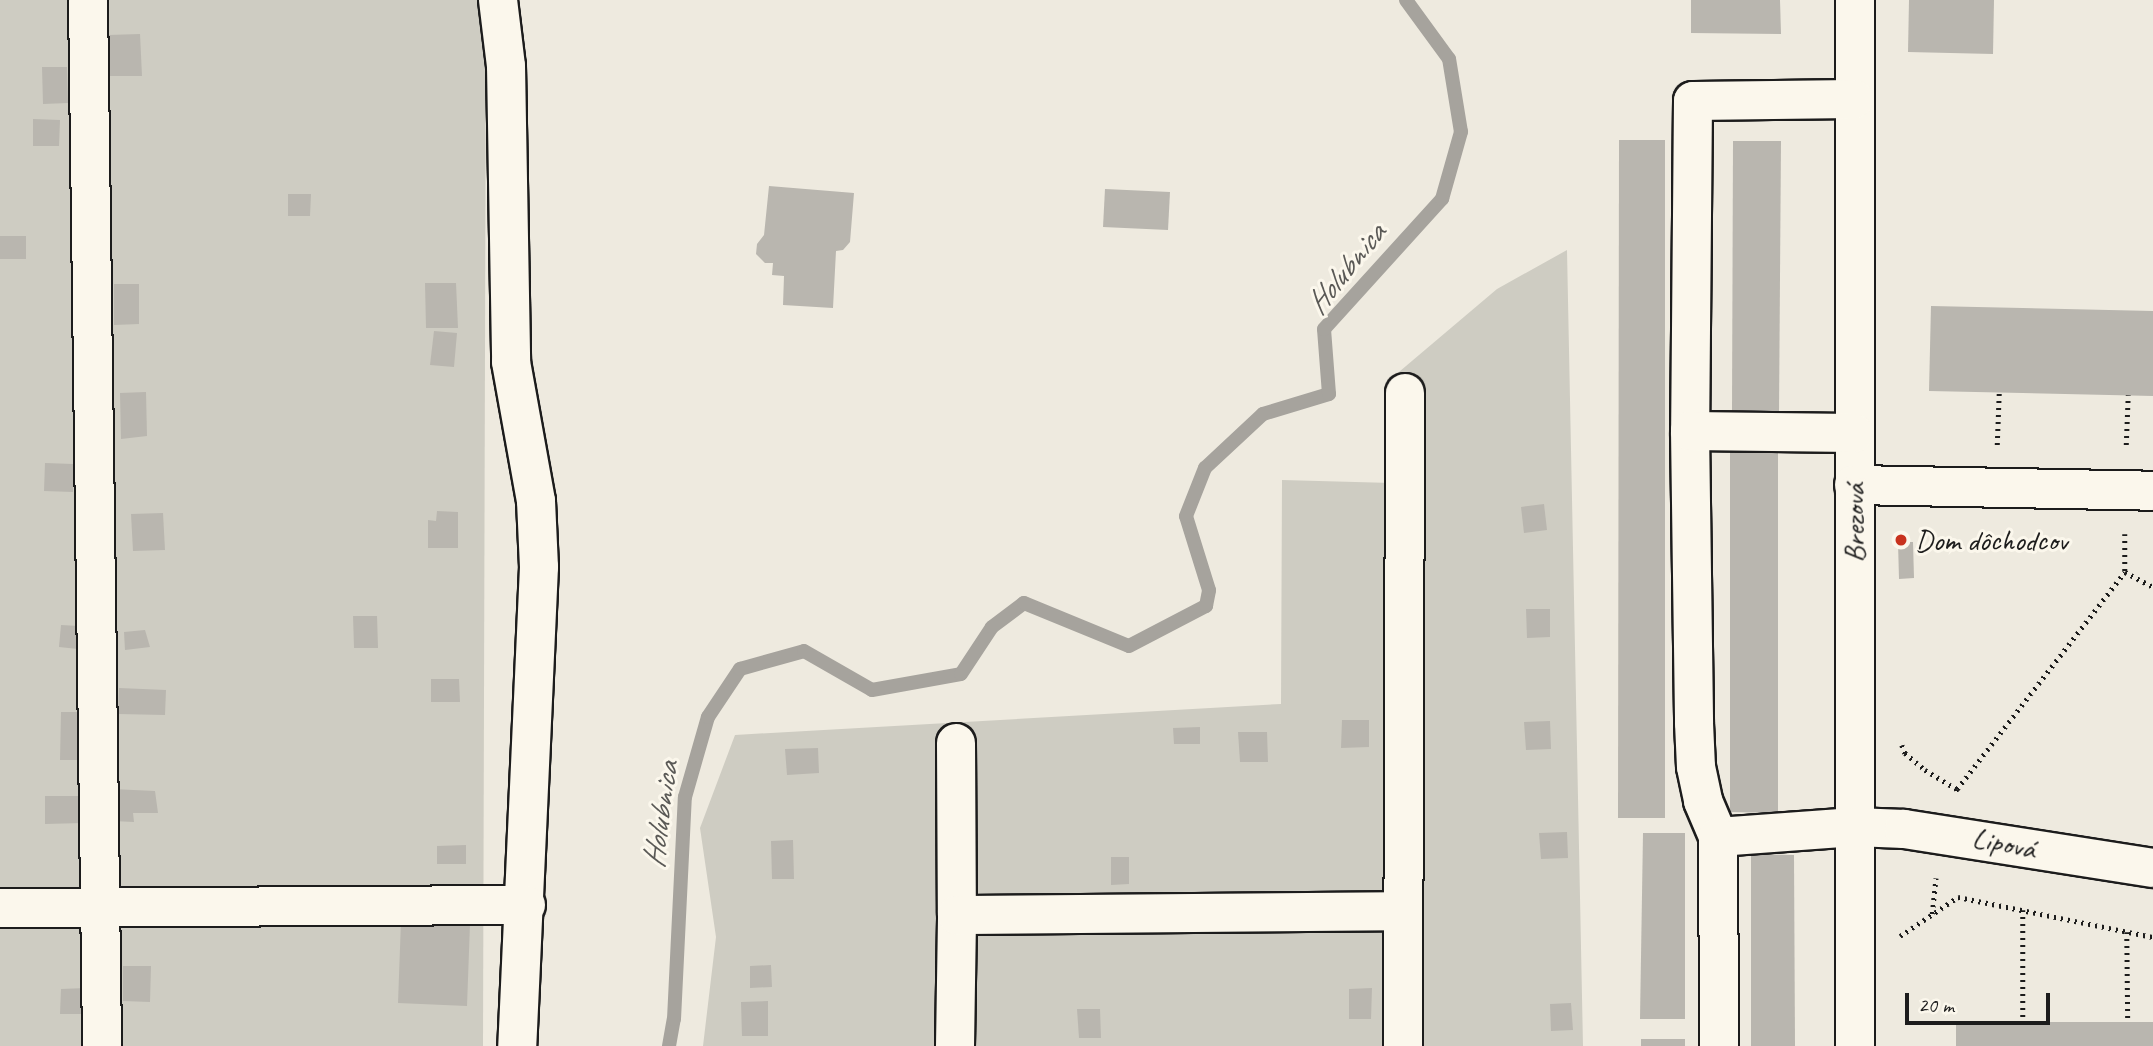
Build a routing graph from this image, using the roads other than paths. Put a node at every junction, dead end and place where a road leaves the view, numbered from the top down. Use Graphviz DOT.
graph roads {
  1 [pos="88,0"];
  2 [pos="498,0"];
  3 [pos="1854,0"];
  4 [pos="1854,99"];
  5 [pos="1405,393"];
  6 [pos="1690,430"];
  7 [pos="1854,433"];
  8 [pos="1854,485"];
  9 [pos="2153,491"];
  10 [pos="956,743"];
  11 [pos="1854,827"];
  12 [pos="1718,837"];
  13 [pos="2153,868"];
  14 [pos="526,905"];
  15 [pos="99,907"];
  16 [pos="0,908"];
  17 [pos="1402,911"];
  18 [pos="957,915"];
  19 [pos="102,1046"];
  20 [pos="517,1046"];
  21 [pos="955,1046"];
  22 [pos="1403,1046"];
  23 [pos="1719,1046"];
  24 [pos="1855,1046"];
  1 -- 15 [label="street"];
  2 -- 14 [label="street"];
  3 -- 4 [label="street, Brezová"];
  4 -- 6 [label="street"];
  4 -- 7 [label="street, Brezová"];
  5 -- 17 [label="street"];
  6 -- 7 [label="street"];
  6 -- 12 [label="street"];
  7 -- 8 [label="street, Brezová"];
  8 -- 9 [label="street"];
  8 -- 11 [label="street, Brezová"];
  10 -- 18 [label="street"];
  11 -- 12 [label="street, Lipová"];
  11 -- 13 [label="street, Lipová"];
  11 -- 24 [label="street, Brezová"];
  12 -- 23 [label="street"];
  14 -- 15 [label="street"];
  14 -- 20 [label="street"];
  15 -- 16 [label="street"];
  15 -- 19 [label="street"];
  17 -- 18 [label="street"];
  17 -- 22 [label="street"];
  18 -- 21 [label="street"];
}
